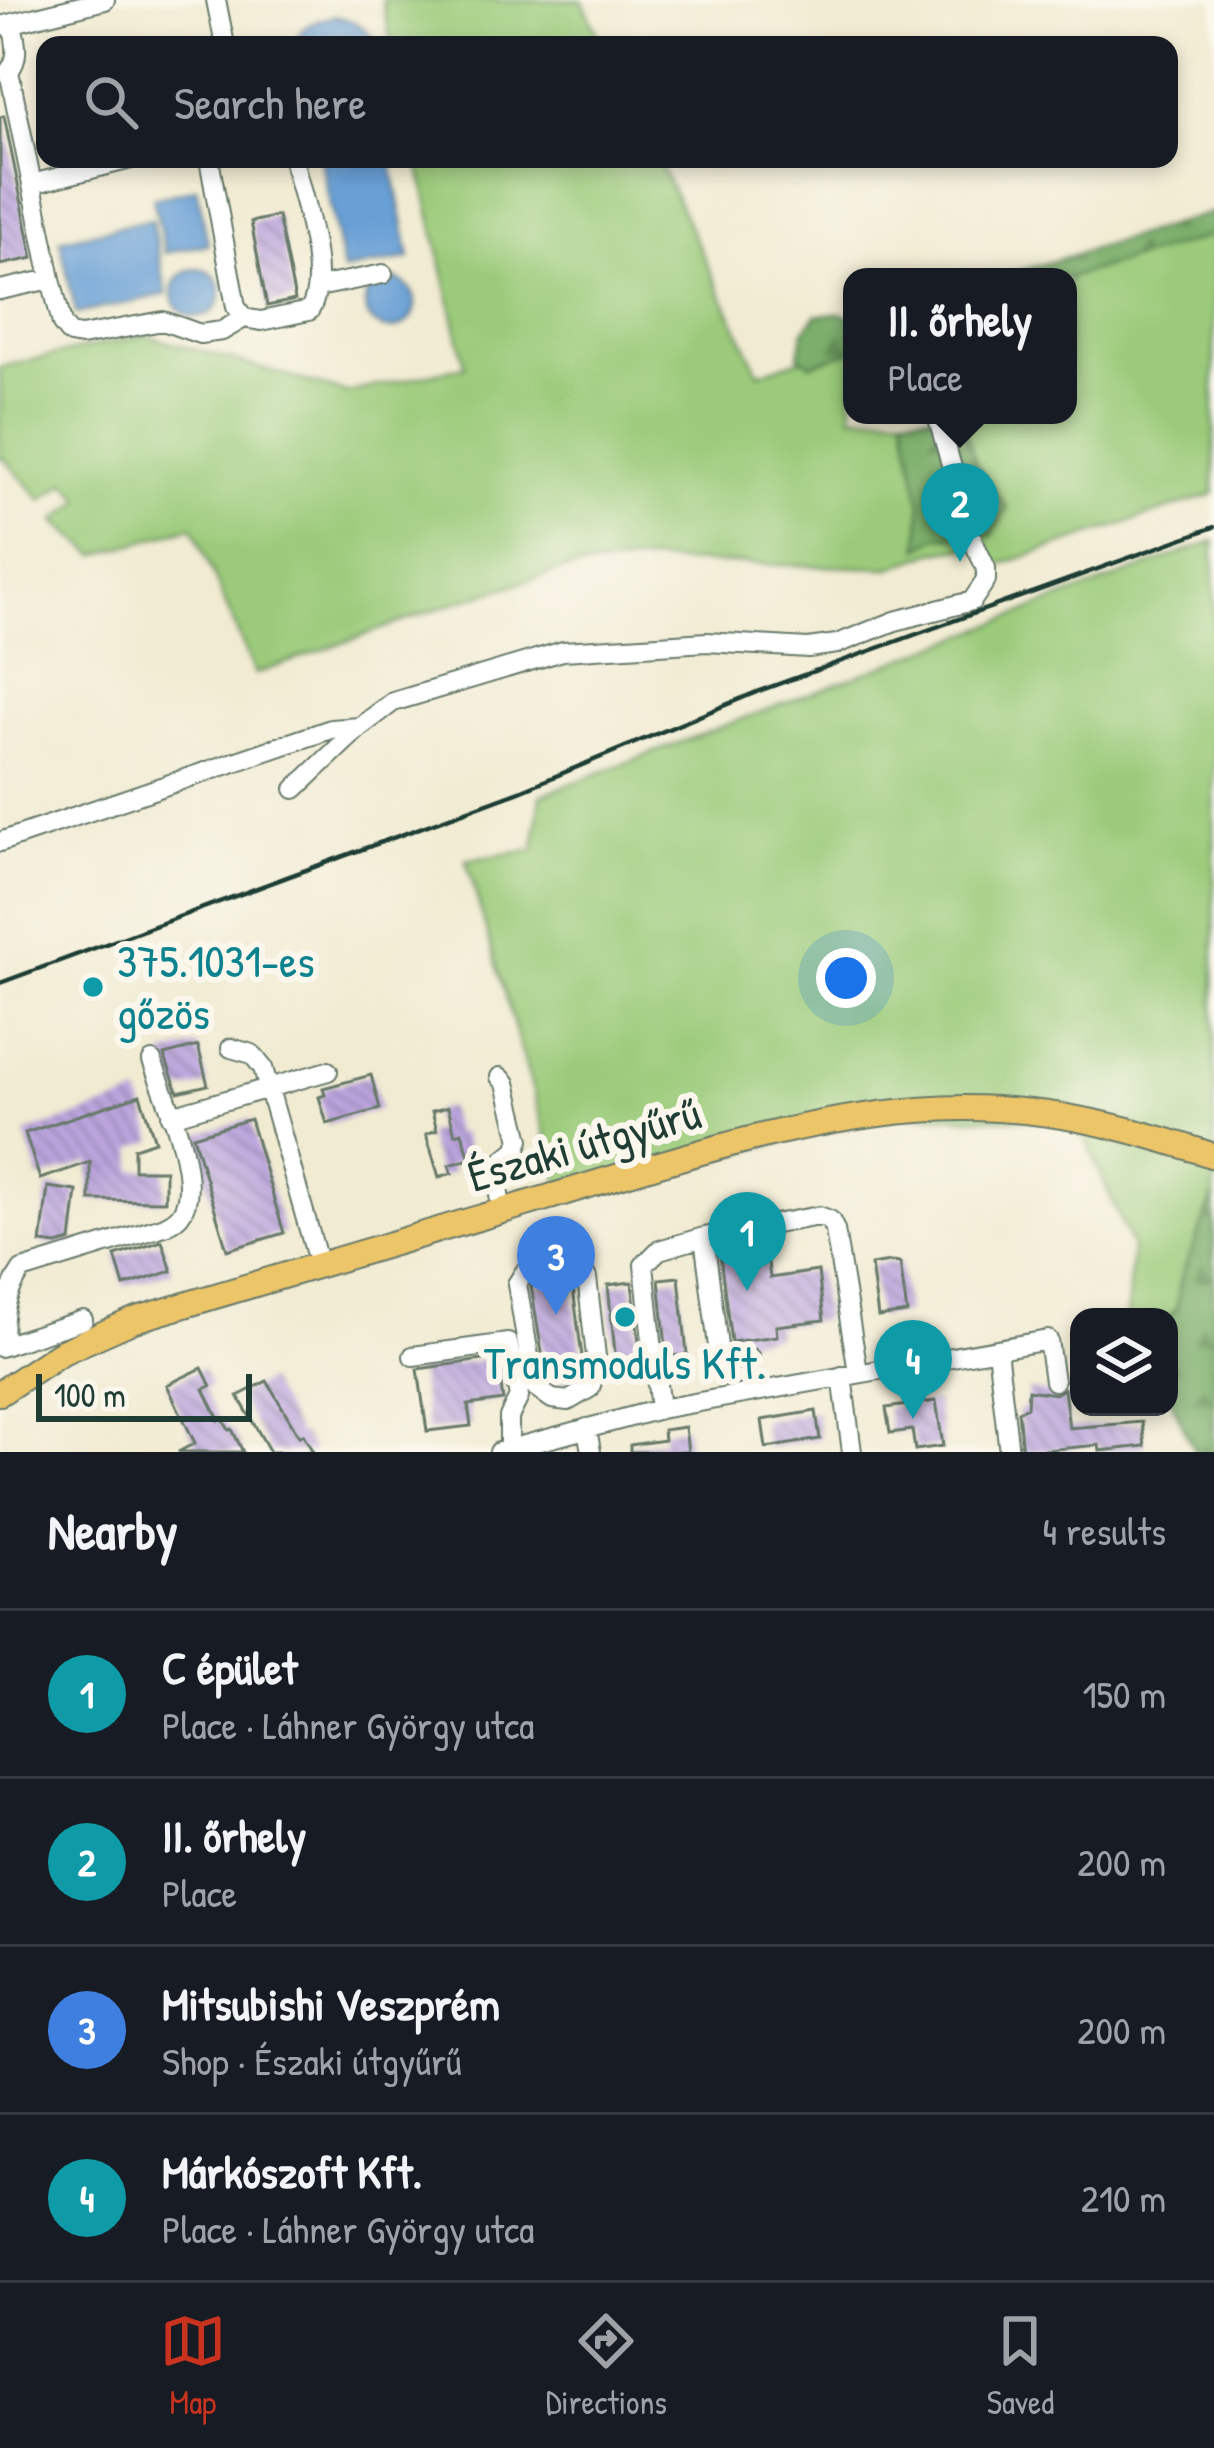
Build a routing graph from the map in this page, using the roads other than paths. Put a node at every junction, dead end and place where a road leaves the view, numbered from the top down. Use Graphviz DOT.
graph roads {
  1 [pos="105,0"];
  2 [pos="216,0"];
  3 [pos="6,25"];
  4 [pos="223,36"];
  5 [pos="95,168"];
  6 [pos="211,168"];
  7 [pos="295,168"];
  8 [pos="32,184"];
  9 [pos="382,274"];
  10 [pos="51,278"];
  11 [pos="319,287"];
  12 [pos="0,290"];
  13 [pos="244,318"];
  14 [pos="940,424"];
  15 [pos="360,727"];
  16 [pos="296,789"];
  17 [pos="0,842"];
  18 [pos="231,1048"];
  19 [pos="152,1060"];
  20 [pos="328,1071"];
  21 [pos="500,1077"];
  22 [pos="269,1088"];
  23 [pos="172,1116"];
  24 [pos="1214,1156"];
  25 [pos="502,1211"];
  26 [pos="704,1237"];
  27 [pos="319,1265"];
  28 [pos="83,1320"];
  29 [pos="2,1347"];
  30 [pos="997,1349"];
  31 [pos="412,1356"];
  32 [pos="850,1374"];
  33 [pos="1054,1381"];
  34 [pos="755,1391"];
  35 [pos="0,1393"];
  36 [pos="568,1402"];
  37 [pos="660,1409"];
  38 [pos="581,1430"];
  39 [pos="504,1450"];
  40 [pos="591,1452"];
  41 [pos="852,1452"];
  42 [pos="1010,1452"];
  1 -- 3 [label="street"];
  2 -- 4 [label="street"];
  3 -- 8 [label="street"];
  5 -- 8 [label="street"];
  6 -- 13 [label="street"];
  7 -- 11 [label="street"];
  8 -- 10 [label="street"];
  9 -- 11 [label="street"];
  10 -- 12 [label="street"];
  10 -- 13 [label="street"];
  11 -- 13 [label="street"];
  14 -- 15 [label="street"];
  15 -- 16 [label="street"];
  15 -- 17 [label="street"];
  18 -- 22 [label="street"];
  19 -- 23 [label="street"];
  20 -- 22 [label="street"];
  21 -- 25 [label="street"];
  22 -- 23 [label="street"];
  22 -- 27 [label="street"];
  23 -- 29 [label="street"];
  24 -- 25 [label="main road, Északi útgyűrű"];
  25 -- 27 [label="main road, Északi útgyűrű"];
  26 -- 32 [label="street"];
  26 -- 34 [label="street"];
  26 -- 37 [label="street"];
  27 -- 35 [label="main road, Északi útgyűrű"];
  28 -- 29 [label="street"];
  30 -- 32 [label="street"];
  30 -- 33 [label="street"];
  30 -- 42 [label="street"];
  31 -- 39 [label="street"];
  32 -- 34 [label="street"];
  32 -- 41 [label="street"];
  34 -- 37 [label="street"];
  36 -- 36 [label="street"];
  36 -- 38 [label="street"];
  37 -- 38 [label="street"];
  38 -- 39 [label="street"];
  38 -- 40 [label="street"];
}
